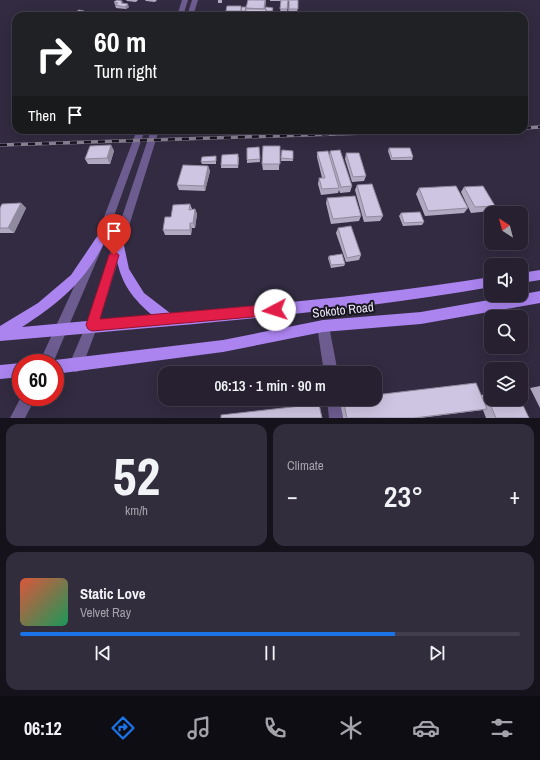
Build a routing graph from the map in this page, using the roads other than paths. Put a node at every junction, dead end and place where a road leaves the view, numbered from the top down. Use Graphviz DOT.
graph roads {
  1 [pos="185,0"];
  2 [pos="195,0"];
  3 [pos="181,12"];
  4 [pos="191,12"];
  5 [pos="140,134"];
  6 [pos="153,134"];
  7 [pos="100,241"];
  8 [pos="118,242"];
  9 [pos="540,275"];
  10 [pos="528,277"];
  11 [pos="484,283"];
  12 [pos="540,297"];
  13 [pos="167,319"];
  14 [pos="92,325"];
  15 [pos="323,326"];
  16 [pos="62,328"];
  17 [pos="0,334"];
  18 [pos="50,354"];
  19 [pos="76,365"];
  20 [pos="64,366"];
  21 [pos="330,366"];
  22 [pos="12,371"];
  23 [pos="0,372"];
  24 [pos="24,406"];
  25 [pos="335,406"];
  26 [pos="18,418"];
  27 [pos="336,418"];
  1 -- 3 [label="street"];
  2 -- 4 [label="street"];
  5 -- 7 [label="street"];
  6 -- 8 [label="street"];
  7 -- 16 [label="street"];
  7 -- 17 [label="main road"];
  8 -- 13 [label="main road"];
  8 -- 14 [label="street"];
  9 -- 10 [label="main road"];
  11 -- 13 [label="main road"];
  12 -- 15 [label="main road, Sokoto Road"];
  13 -- 14 [label="main road"];
  14 -- 16 [label="main road"];
  14 -- 19 [label="street"];
  15 -- 19 [label="main road, Sokoto Road"];
  15 -- 21 [label="street"];
  16 -- 17 [label="main road"];
  16 -- 18 [label="street"];
  19 -- 20 [label="main road, Sokoto Road"];
  22 -- 23 [label="main road"];
  24 -- 26 [label="street"];
  25 -- 27 [label="street"];
}
